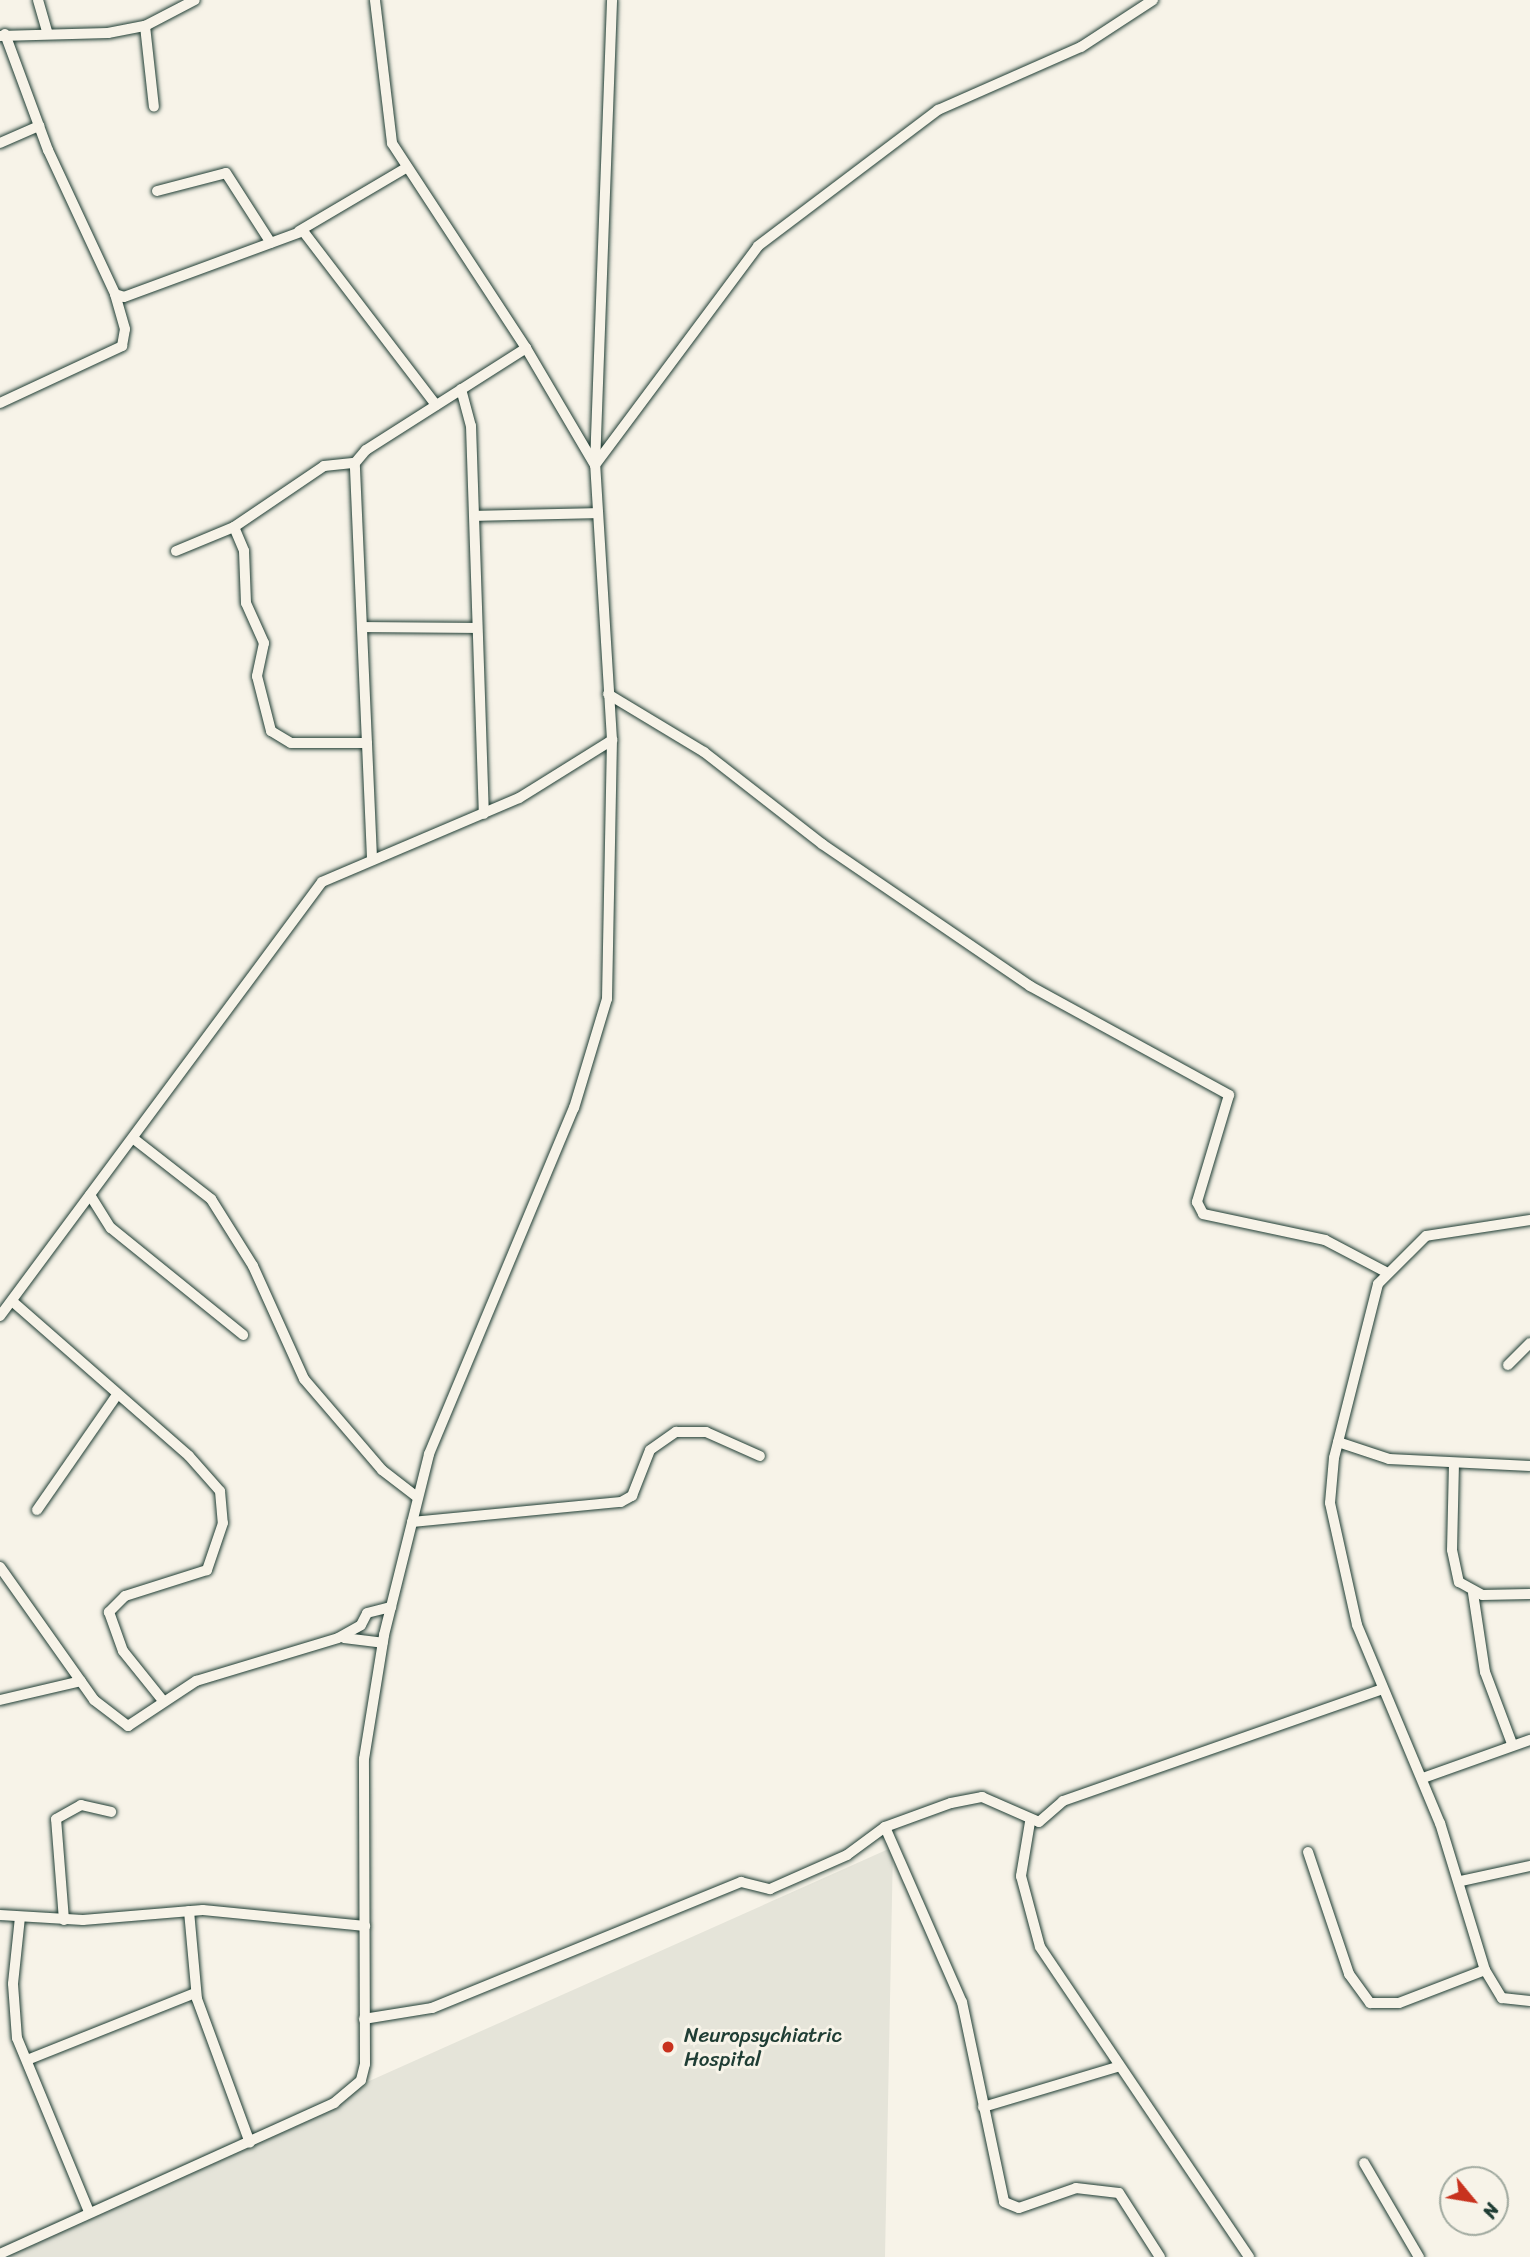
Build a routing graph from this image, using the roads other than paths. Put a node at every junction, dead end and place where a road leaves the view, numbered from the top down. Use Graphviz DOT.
graph roads {
  1 [pos="38,0"];
  2 [pos="169,0"];
  3 [pos="195,0"];
  4 [pos="375,0"];
  5 [pos="612,0"];
  6 [pos="1153,0"];
  7 [pos="175,12"];
  8 [pos="145,26"];
  9 [pos="47,32"];
  10 [pos="2,35"];
  11 [pos="154,107"];
  12 [pos="39,126"];
  13 [pos="0,143"];
  14 [pos="406,168"];
  15 [pos="157,191"];
  16 [pos="299,231"];
  17 [pos="271,243"];
  18 [pos="115,294"];
  19 [pos="526,348"];
  20 [pos="461,389"];
  21 [pos="0,404"];
  22 [pos="436,405"];
  23 [pos="355,463"];
  24 [pos="595,465"];
  25 [pos="597,513"];
  26 [pos="475,516"];
  27 [pos="234,527"];
  28 [pos="176,551"];
  29 [pos="362,626"];
  30 [pos="477,628"];
  31 [pos="608,694"];
  32 [pos="612,740"];
  33 [pos="367,743"];
  34 [pos="484,814"];
  35 [pos="372,858"];
  36 [pos="134,1139"];
  37 [pos="90,1195"];
  38 [pos="1530,1220"];
  39 [pos="1386,1272"];
  40 [pos="12,1301"];
  41 [pos="0,1316"];
  42 [pos="243,1335"];
  43 [pos="1530,1343"];
  44 [pos="1508,1365"];
  45 [pos="117,1395"];
  46 [pos="1338,1442"];
  47 [pos="760,1456"];
  48 [pos="1454,1463"];
  49 [pos="1530,1466"];
  50 [pos="417,1497"];
  51 [pos="37,1510"];
  52 [pos="412,1522"];
  53 [pos="0,1567"];
  54 [pos="1472,1592"];
  55 [pos="1530,1594"];
  56 [pos="391,1607"];
  57 [pos="338,1638"];
  58 [pos="383,1643"];
  59 [pos="81,1681"];
  60 [pos="1380,1690"];
  61 [pos="0,1700"];
  62 [pos="164,1702"];
  63 [pos="1530,1740"];
  64 [pos="1512,1744"];
  65 [pos="1423,1778"];
  66 [pos="111,1812"];
  67 [pos="1030,1822"];
  68 [pos="885,1827"];
  69 [pos="1308,1852"];
  70 [pos="1530,1866"];
  71 [pos="1461,1881"];
  72 [pos="189,1911"];
  73 [pos="0,1915"];
  74 [pos="20,1917"];
  75 [pos="64,1920"];
  76 [pos="365,1926"];
  77 [pos="1485,1970"];
  78 [pos="195,1993"];
  79 [pos="1530,2001"];
  80 [pos="364,2019"];
  81 [pos="27,2060"];
  82 [pos="1117,2067"];
  83 [pos="983,2108"];
  84 [pos="250,2143"];
  85 [pos="1364,2163"];
  86 [pos="89,2212"];
  87 [pos="0,2254"];
  88 [pos="1160,2257"];
  89 [pos="1249,2257"];
  90 [pos="1419,2257"];
  1 -- 9 [label="street"];
  2 -- 7 [label="street"];
  3 -- 7 [label="street"];
  4 -- 14 [label="street"];
  5 -- 24 [label="street"];
  6 -- 24 [label="street"];
  7 -- 8 [label="street"];
  8 -- 9 [label="street"];
  8 -- 11 [label="street"];
  9 -- 10 [label="street"];
  10 -- 12 [label="street"];
  12 -- 13 [label="street"];
  12 -- 18 [label="street"];
  14 -- 16 [label="street"];
  14 -- 19 [label="street"];
  15 -- 17 [label="street"];
  16 -- 17 [label="street"];
  16 -- 22 [label="street"];
  17 -- 18 [label="street"];
  18 -- 21 [label="street"];
  19 -- 20 [label="street"];
  19 -- 24 [label="street"];
  20 -- 22 [label="street"];
  20 -- 26 [label="street"];
  22 -- 23 [label="street"];
  23 -- 27 [label="street"];
  23 -- 29 [label="street"];
  24 -- 25 [label="street"];
  25 -- 26 [label="street"];
  25 -- 31 [label="street"];
  26 -- 30 [label="street"];
  27 -- 28 [label="street"];
  27 -- 33 [label="street"];
  29 -- 30 [label="street"];
  29 -- 33 [label="street"];
  30 -- 34 [label="street"];
  31 -- 32 [label="street"];
  31 -- 39 [label="street"];
  32 -- 34 [label="street"];
  32 -- 50 [label="street"];
  33 -- 35 [label="street"];
  34 -- 35 [label="street"];
  35 -- 36 [label="street"];
  36 -- 37 [label="street"];
  36 -- 50 [label="street"];
  37 -- 40 [label="street"];
  37 -- 42 [label="street"];
  38 -- 39 [label="street"];
  39 -- 46 [label="street"];
  40 -- 41 [label="street"];
  40 -- 45 [label="street"];
  43 -- 44 [label="street"];
  45 -- 51 [label="street"];
  45 -- 62 [label="street"];
  46 -- 48 [label="street"];
  46 -- 60 [label="street"];
  47 -- 52 [label="street"];
  48 -- 49 [label="street"];
  48 -- 54 [label="street"];
  50 -- 52 [label="street"];
  52 -- 56 [label="street"];
  53 -- 59 [label="street"];
  54 -- 55 [label="street"];
  54 -- 64 [label="street"];
  56 -- 57 [label="street"];
  56 -- 58 [label="street"];
  57 -- 58 [label="street"];
  57 -- 62 [label="street"];
  58 -- 76 [label="street"];
  59 -- 61 [label="street"];
  59 -- 62 [label="street"];
  60 -- 65 [label="street"];
  60 -- 67 [label="street"];
  63 -- 64 [label="street"];
  64 -- 65 [label="street"];
  65 -- 71 [label="street"];
  66 -- 75 [label="street"];
  67 -- 68 [label="street"];
  67 -- 82 [label="street"];
  68 -- 80 [label="street"];
  68 -- 83 [label="street"];
  69 -- 77 [label="street"];
  70 -- 71 [label="street"];
  71 -- 77 [label="street"];
  72 -- 75 [label="street"];
  72 -- 76 [label="street"];
  72 -- 78 [label="street"];
  73 -- 74 [label="street"];
  74 -- 75 [label="street"];
  74 -- 81 [label="street"];
  76 -- 80 [label="street"];
  77 -- 79 [label="street"];
  78 -- 81 [label="street"];
  78 -- 84 [label="street"];
  80 -- 84 [label="street"];
  81 -- 86 [label="street"];
  82 -- 83 [label="street"];
  82 -- 89 [label="street"];
  83 -- 88 [label="street"];
  84 -- 86 [label="street"];
  85 -- 90 [label="street"];
  86 -- 87 [label="street"];
}
